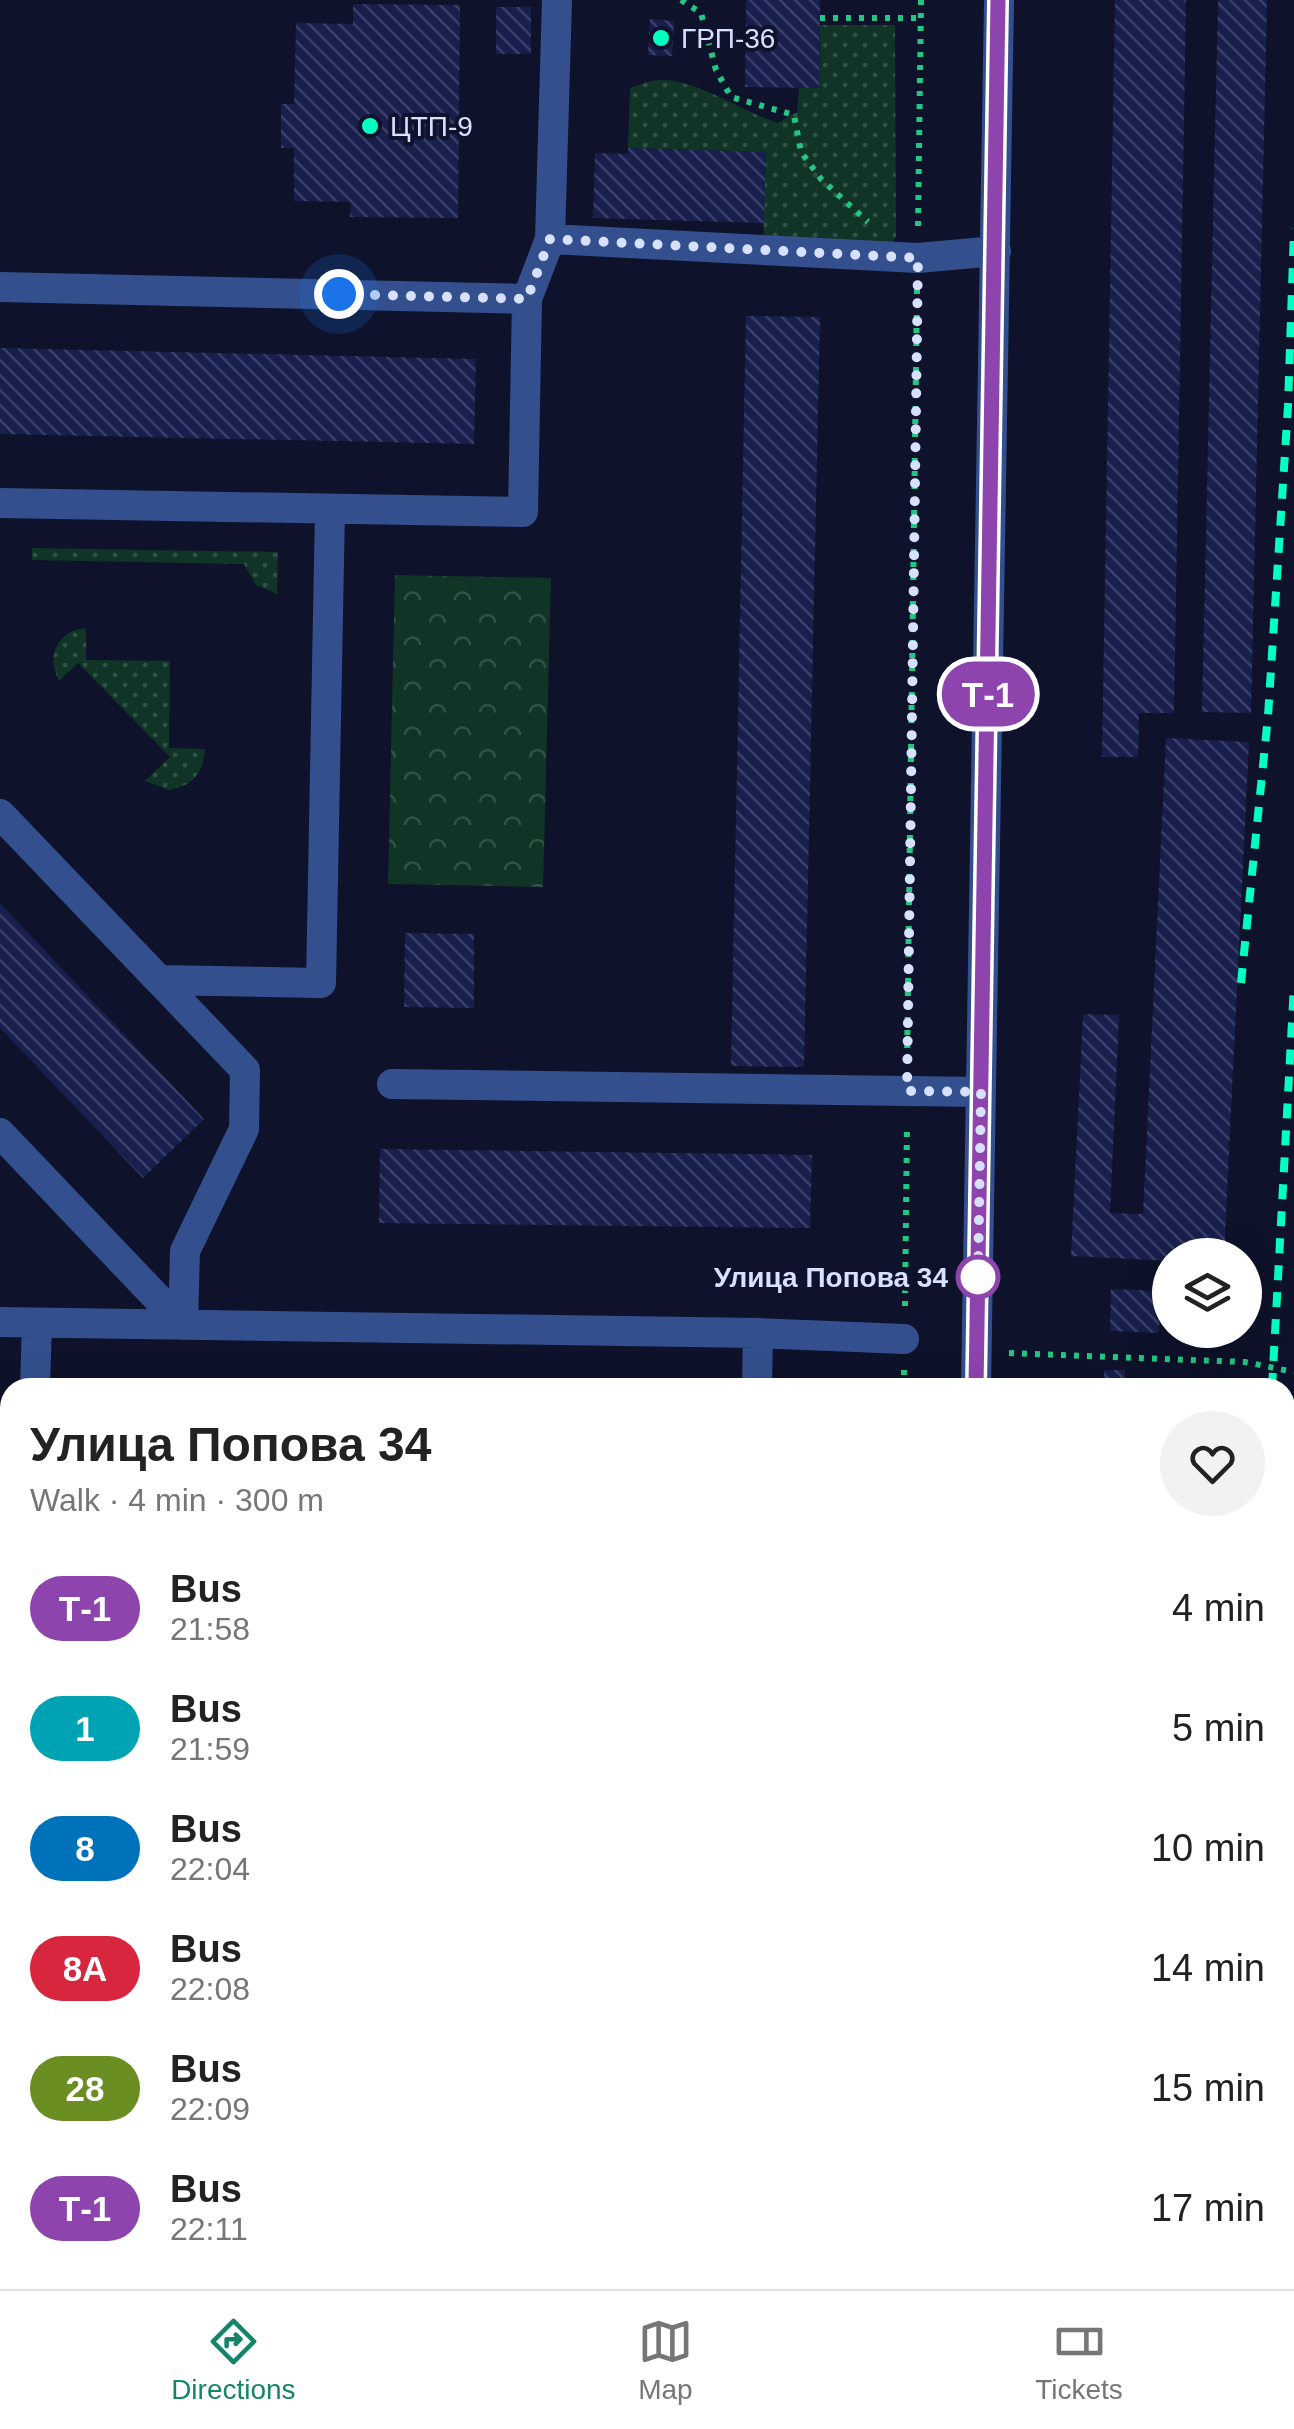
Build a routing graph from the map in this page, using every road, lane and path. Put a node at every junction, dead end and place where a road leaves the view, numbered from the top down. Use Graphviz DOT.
graph roads {
  1 [pos="556,0"];
  2 [pos="681,0"];
  3 [pos="920,0"];
  4 [pos="998,0"];
  5 [pos="820,18"];
  6 [pos="920,18"];
  7 [pos="550,239"];
  8 [pos="996,251"];
  9 [pos="918,258"];
  10 [pos="0,287"];
  11 [pos="527,299"];
  12 [pos="0,503"];
  13 [pos="330,509"];
  14 [pos="0,814"];
  15 [pos="159,980"];
  16 [pos="392,1084"];
  17 [pos="907,1091"];
  18 [pos="981,1092"];
  19 [pos="0,1134"];
  20 [pos="0,1322"];
  21 [pos="38,1323"];
  22 [pos="183,1325"];
  23 [pos="758,1333"];
  24 [pos="904,1338"];
  25 [pos="976,1351"];
  26 [pos="1294,1372"];
  27 [pos="36,1378"];
  28 [pos="757,1378"];
  29 [pos="904,1378"];
  30 [pos="976,1378"];
  1 -- 7 [label="street"];
  2 -- 9 [label="path"];
  3 -- 6 [label="path"];
  4 -- 8 [label="street"];
  5 -- 6 [label="path"];
  6 -- 9 [label="path"];
  7 -- 9 [label="street"];
  7 -- 11 [label="street"];
  8 -- 9 [label="street"];
  8 -- 18 [label="street"];
  9 -- 17 [label="path"];
  10 -- 11 [label="street"];
  11 -- 13 [label="street"];
  12 -- 13 [label="street"];
  13 -- 15 [label="street"];
  14 -- 15 [label="street"];
  15 -- 22 [label="street"];
  16 -- 17 [label="street"];
  17 -- 18 [label="street"];
  17 -- 24 [label="path"];
  18 -- 25 [label="street"];
  19 -- 22 [label="street"];
  20 -- 21 [label="street"];
  21 -- 22 [label="street"];
  21 -- 27 [label="street"];
  22 -- 23 [label="street"];
  23 -- 24 [label="street"];
  23 -- 28 [label="street"];
  24 -- 29 [label="path"];
  25 -- 26 [label="path"];
  25 -- 30 [label="street"];
}
